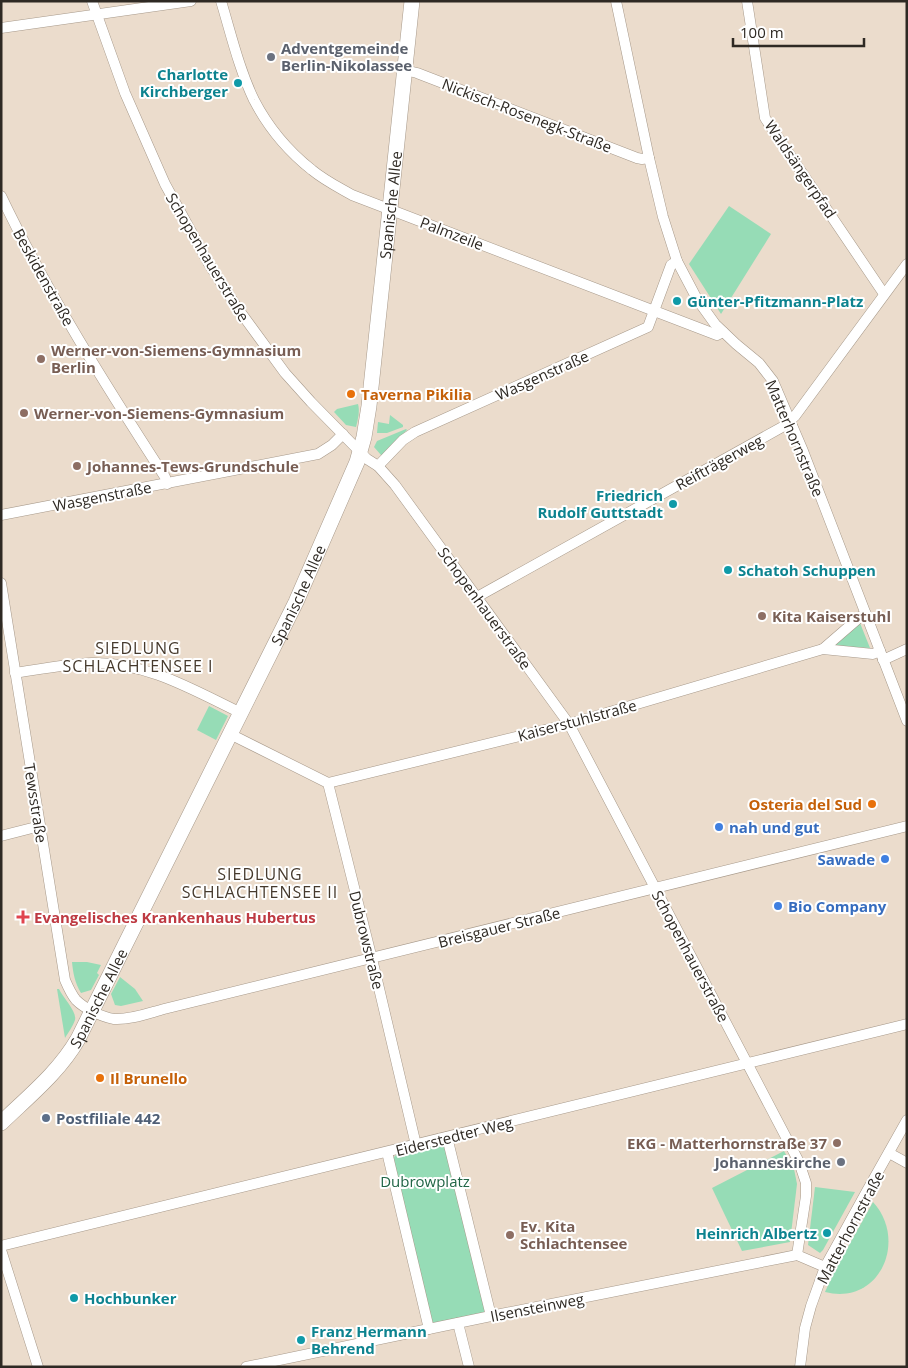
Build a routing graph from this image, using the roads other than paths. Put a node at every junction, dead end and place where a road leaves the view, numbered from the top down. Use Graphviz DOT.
graph roads {
  1 [pos="92,1"];
  2 [pos="191,1"];
  3 [pos="221,1"];
  4 [pos="412,1"];
  5 [pos="616,1"];
  6 [pos="747,1"];
  7 [pos="96,14"];
  8 [pos="1,28"];
  9 [pos="405,70"];
  10 [pos="649,158"];
  11 [pos="1,196"];
  12 [pos="390,209"];
  13 [pos="677,261"];
  14 [pos="907,264"];
  15 [pos="884,294"];
  16 [pos="654,311"];
  17 [pos="723,332"];
  18 [pos="790,420"];
  19 [pos="343,434"];
  20 [pos="360,452"];
  21 [pos="378,466"];
  22 [pos="168,484"];
  23 [pos="1,515"];
  24 [pos="1,583"];
  25 [pos="478,597"];
  26 [pos="866,614"];
  27 [pos="823,649"];
  28 [pos="907,649"];
  29 [pos="882,656"];
  30 [pos="16,673"];
  31 [pos="240,713"];
  32 [pos="907,721"];
  33 [pos="569,724"];
  34 [pos="230,734"];
  35 [pos="328,783"];
  36 [pos="40,826"];
  37 [pos="907,826"];
  38 [pos="1,836"];
  39 [pos="656,888"];
  40 [pos="372,958"];
  41 [pos="92,1010"];
  42 [pos="907,1024"];
  43 [pos="747,1063"];
  44 [pos="907,1120"];
  45 [pos="1,1122"];
  46 [pos="447,1137"];
  47 [pos="416,1145"];
  48 [pos="386,1152"];
  49 [pos="889,1153"];
  50 [pos="907,1163"];
  51 [pos="1,1248"];
  52 [pos="797,1254"];
  53 [pos="825,1267"];
  54 [pos="491,1316"];
  55 [pos="458,1323"];
  56 [pos="429,1329"];
  57 [pos="38,1367"];
  58 [pos="246,1367"];
  59 [pos="469,1367"];
  60 [pos="800,1367"];
  1 -- 7 [label="street, Schopenhauerstraße"];
  2 -- 7 [label="street"];
  3 -- 12 [label="street, Palmzeile"];
  4 -- 9 [label="main road, Spanische Allee"];
  5 -- 10 [label="street, Matterhornstraße"];
  6 -- 15 [label="street, Waldsängerpfad"];
  7 -- 8 [label="street"];
  7 -- 19 [label="street, Schopenhauerstraße"];
  9 -- 10 [label="street, Nickisch-Rosenegk-Straße"];
  9 -- 12 [label="main road, Spanische Allee"];
  10 -- 13 [label="street, Matterhornstraße"];
  11 -- 22 [label="street, Beskidenstraße"];
  12 -- 16 [label="street, Palmzeile"];
  12 -- 20 [label="main road, Spanische Allee"];
  13 -- 16 [label="street, Wasgenstraße"];
  13 -- 17 [label="street, Matterhornstraße"];
  14 -- 15 [label="street, Reifträgerweg"];
  15 -- 18 [label="street, Reifträgerweg"];
  16 -- 17 [label="street, Palmzeile"];
  16 -- 21 [label="street, Wasgenstraße"];
  17 -- 18 [label="street, Matterhornstraße"];
  18 -- 25 [label="street, Reifträgerweg"];
  18 -- 26 [label="street, Matterhornstraße"];
  19 -- 20 [label="street, Schopenhauerstraße"];
  19 -- 22 [label="street, Wasgenstraße"];
  20 -- 21 [label="street, Schopenhauerstraße"];
  20 -- 31 [label="main road, Spanische Allee"];
  21 -- 25 [label="street, Schopenhauerstraße"];
  22 -- 23 [label="street, Wasgenstraße"];
  24 -- 30 [label="street, Tewsstraße"];
  25 -- 33 [label="street, Schopenhauerstraße"];
  26 -- 27 [label="street, Kaiserstuhlstraße"];
  26 -- 29 [label="street, Matterhornstraße"];
  27 -- 29 [label="street, Kaiserstuhlstraße"];
  27 -- 33 [label="street, Kaiserstuhlstraße"];
  28 -- 29 [label="street, Kaiserstuhlstraße"];
  29 -- 32 [label="street, Matterhornstraße"];
  30 -- 31 [label="street"];
  30 -- 36 [label="street, Tewsstraße"];
  31 -- 34 [label="main road, Spanische Allee"];
  33 -- 35 [label="street, Kaiserstuhlstraße"];
  33 -- 39 [label="street, Schopenhauerstraße"];
  34 -- 35 [label="street"];
  34 -- 41 [label="main road, Spanische Allee"];
  35 -- 40 [label="street, Dubrowstraße"];
  36 -- 38 [label="street"];
  36 -- 41 [label="street, Tewsstraße"];
  37 -- 39 [label="street, Breisgauer Straße"];
  39 -- 40 [label="street, Breisgauer Straße"];
  39 -- 43 [label="street, Schopenhauerstraße"];
  40 -- 41 [label="street, Breisgauer Straße"];
  40 -- 47 [label="street, Dubrowstraße"];
  41 -- 45 [label="main road, Spanische Allee"];
  42 -- 43 [label="street, Eiderstedter Weg"];
  43 -- 46 [label="street, Eiderstedter Weg"];
  43 -- 52 [label="street, Schopenhauerstraße"];
  44 -- 49 [label="street, Matterhornstraße"];
  46 -- 47 [label="street, Eiderstedter Weg"];
  46 -- 54 [label="street"];
  47 -- 48 [label="street, Eiderstedter Weg"];
  48 -- 51 [label="street, Eiderstedter Weg"];
  48 -- 56 [label="street"];
  49 -- 50 [label="street"];
  49 -- 53 [label="street, Matterhornstraße"];
  51 -- 57 [label="street"];
  52 -- 53 [label="street"];
  52 -- 54 [label="street, Ilsensteinweg"];
  53 -- 60 [label="street, Matterhornstraße"];
  54 -- 55 [label="street, Ilsensteinweg"];
  55 -- 56 [label="street, Ilsensteinweg"];
  55 -- 59 [label="street"];
  56 -- 58 [label="street, Ilsensteinweg"];
}
